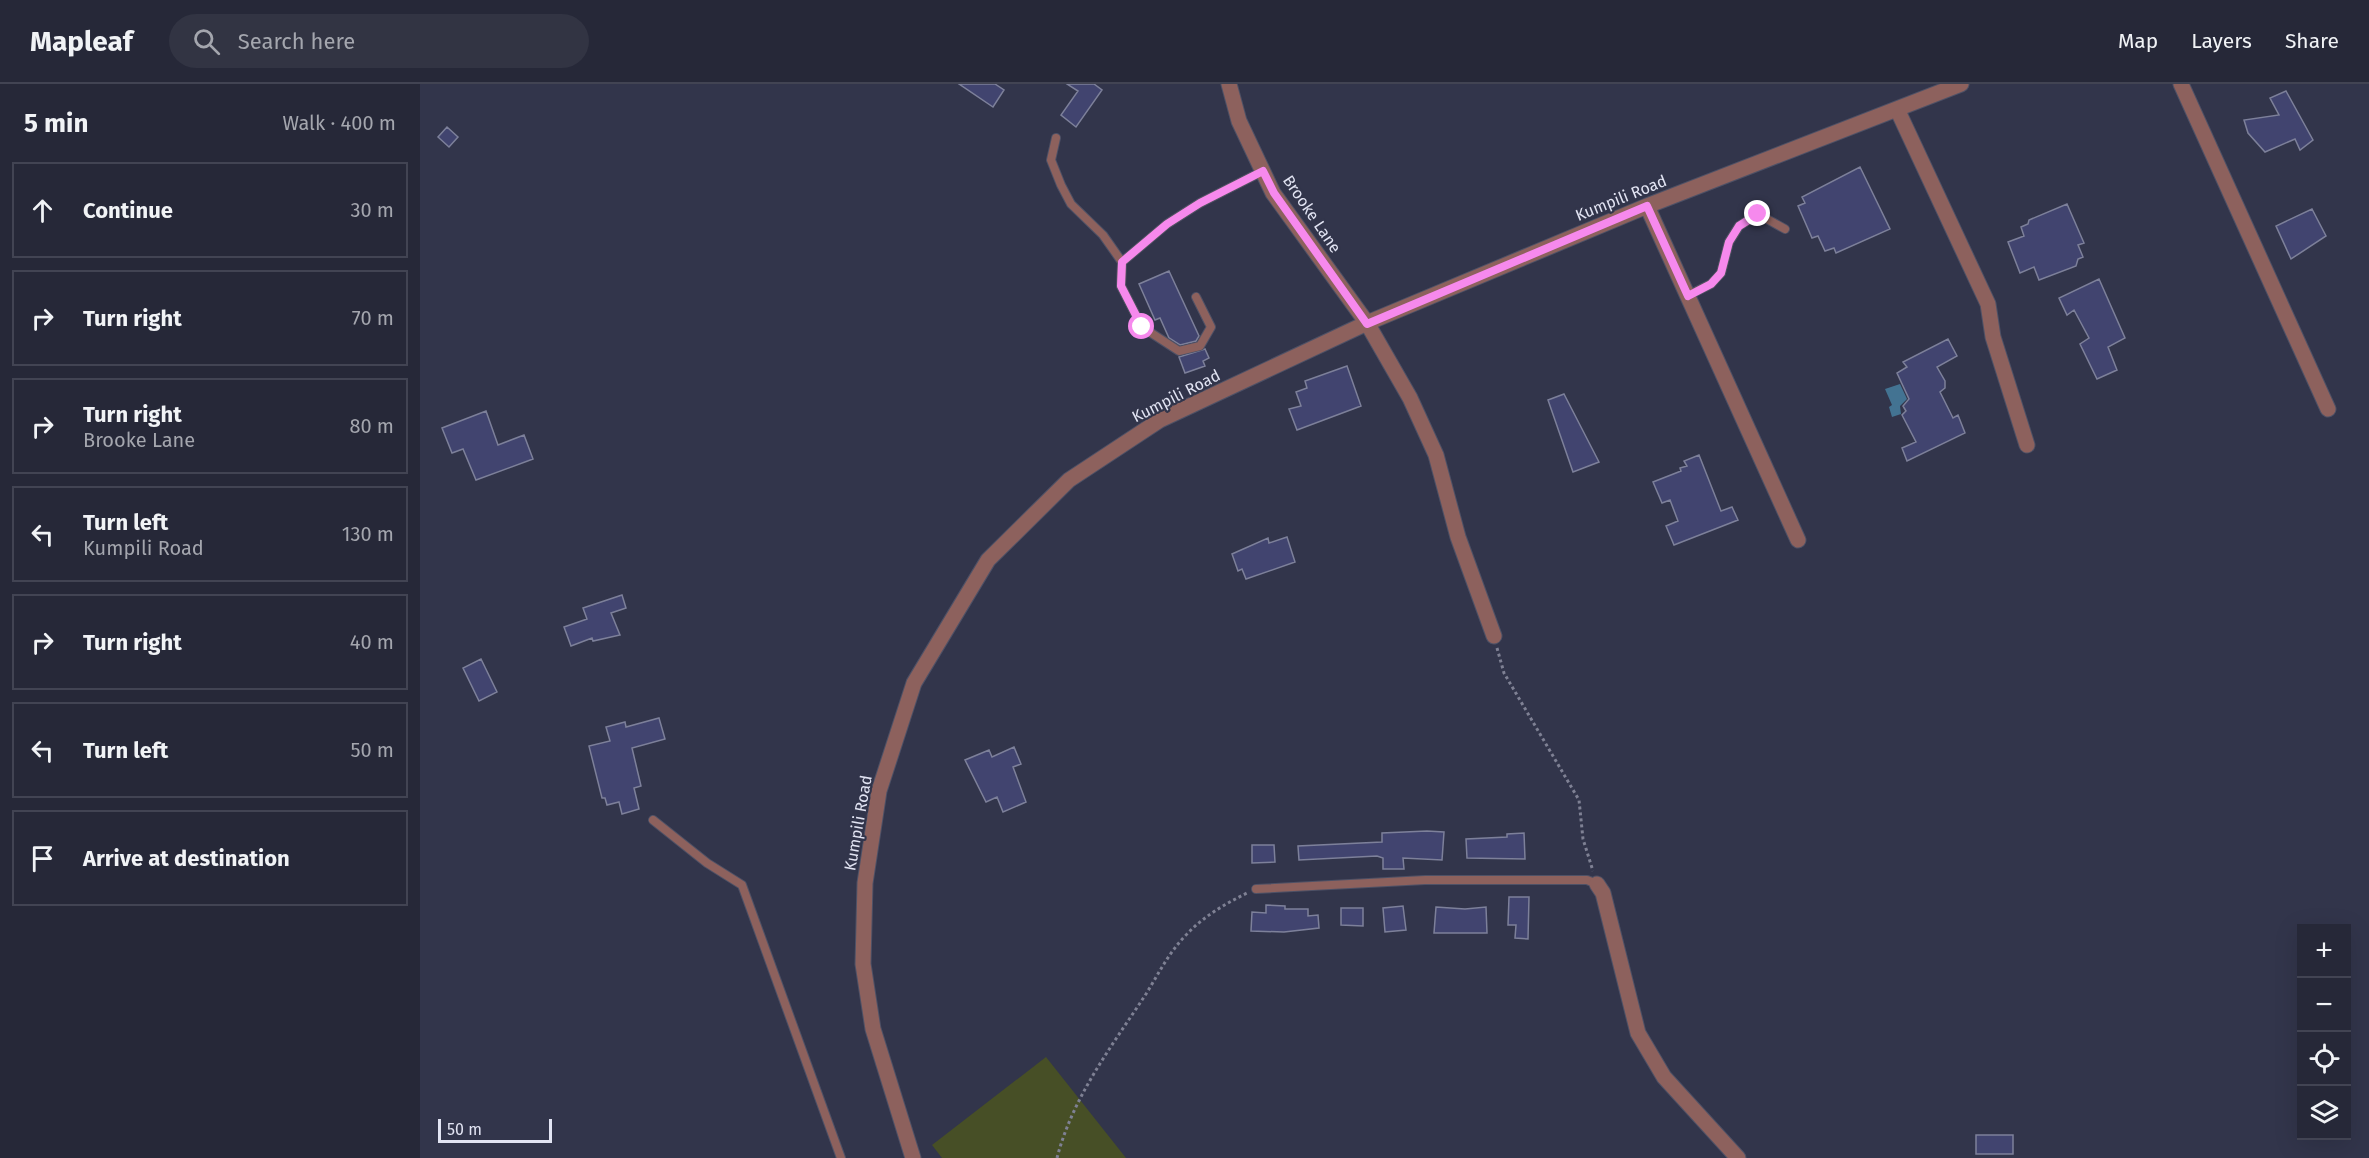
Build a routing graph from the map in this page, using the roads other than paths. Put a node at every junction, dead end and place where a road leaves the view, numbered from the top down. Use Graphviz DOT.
graph roads {
  1 [pos="1229,84"];
  2 [pos="1961,84"];
  3 [pos="2181,84"];
  4 [pos="1897,109"];
  5 [pos="1056,138"];
  6 [pos="1263,171"];
  7 [pos="1647,206"];
  8 [pos="1785,229"];
  9 [pos="1122,262"];
  10 [pos="1688,296"];
  11 [pos="1196,297"];
  12 [pos="1367,324"];
  13 [pos="2328,409"];
  14 [pos="2027,445"];
  15 [pos="1798,540"];
  16 [pos="1494,636"];
  17 [pos="653,820"];
  18 [pos="1597,884"];
  19 [pos="1256,889"];
  20 [pos="841,1158"];
  21 [pos="913,1158"];
  22 [pos="1738,1158"];
  1 -- 6 [label="street, Brooke Lane"];
  2 -- 4 [label="street, Kumpili Road"];
  3 -- 13 [label="street"];
  4 -- 7 [label="street, Kumpili Road"];
  4 -- 14 [label="street"];
  5 -- 9 [label="lane"];
  6 -- 9 [label="lane"];
  6 -- 12 [label="street, Brooke Lane"];
  7 -- 10 [label="street"];
  7 -- 12 [label="street, Kumpili Road"];
  8 -- 10 [label="lane"];
  9 -- 11 [label="lane"];
  10 -- 15 [label="street"];
  12 -- 16 [label="street, Brooke Lane"];
  12 -- 21 [label="street, Kumpili Road"];
  17 -- 20 [label="lane"];
  18 -- 19 [label="lane"];
  18 -- 22 [label="street"];
}
